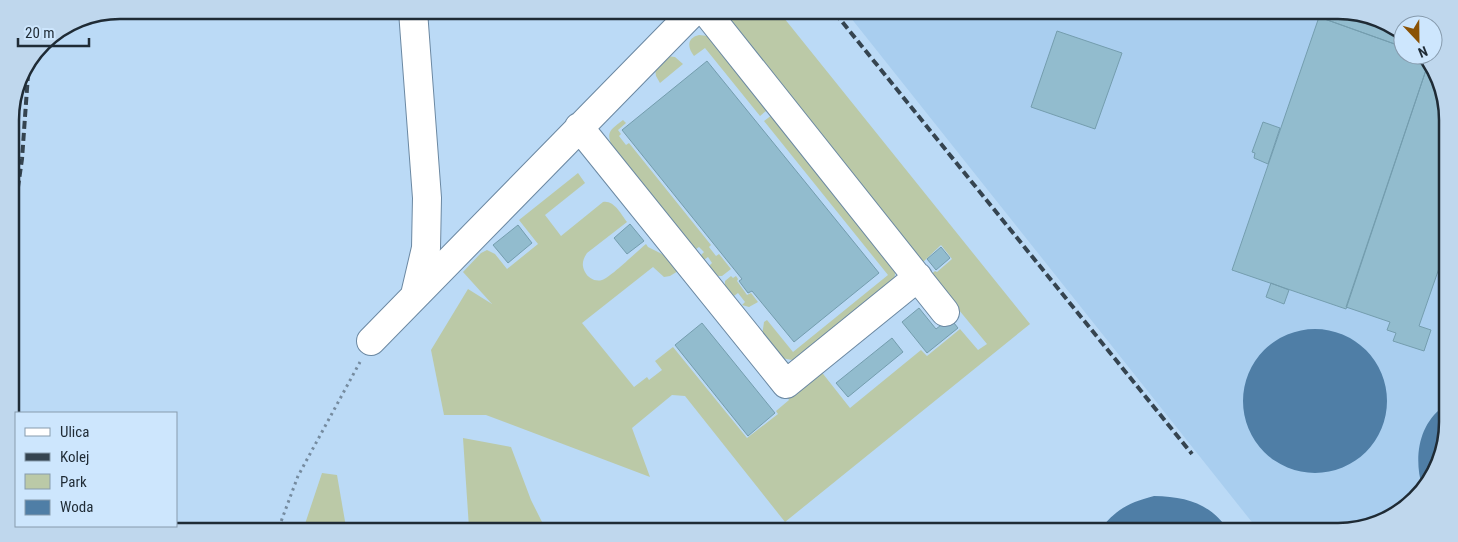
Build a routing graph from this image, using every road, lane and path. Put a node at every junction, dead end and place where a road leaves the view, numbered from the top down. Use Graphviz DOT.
graph roads {
  1 [pos="414,19"];
  2 [pos="686,19"];
  3 [pos="712,19"];
  4 [pos="579,127"];
  5 [pos="918,277"];
  6 [pos="415,295"];
  7 [pos="945,312"];
  8 [pos="371,341"];
  9 [pos="280,523"];
  1 -- 6 [label="lane"];
  2 -- 4 [label="lane"];
  3 -- 5 [label="lane"];
  4 -- 5 [label="lane"];
  4 -- 6 [label="lane"];
  5 -- 7 [label="lane"];
  6 -- 8 [label="lane"];
  8 -- 9 [label="path"];
}
